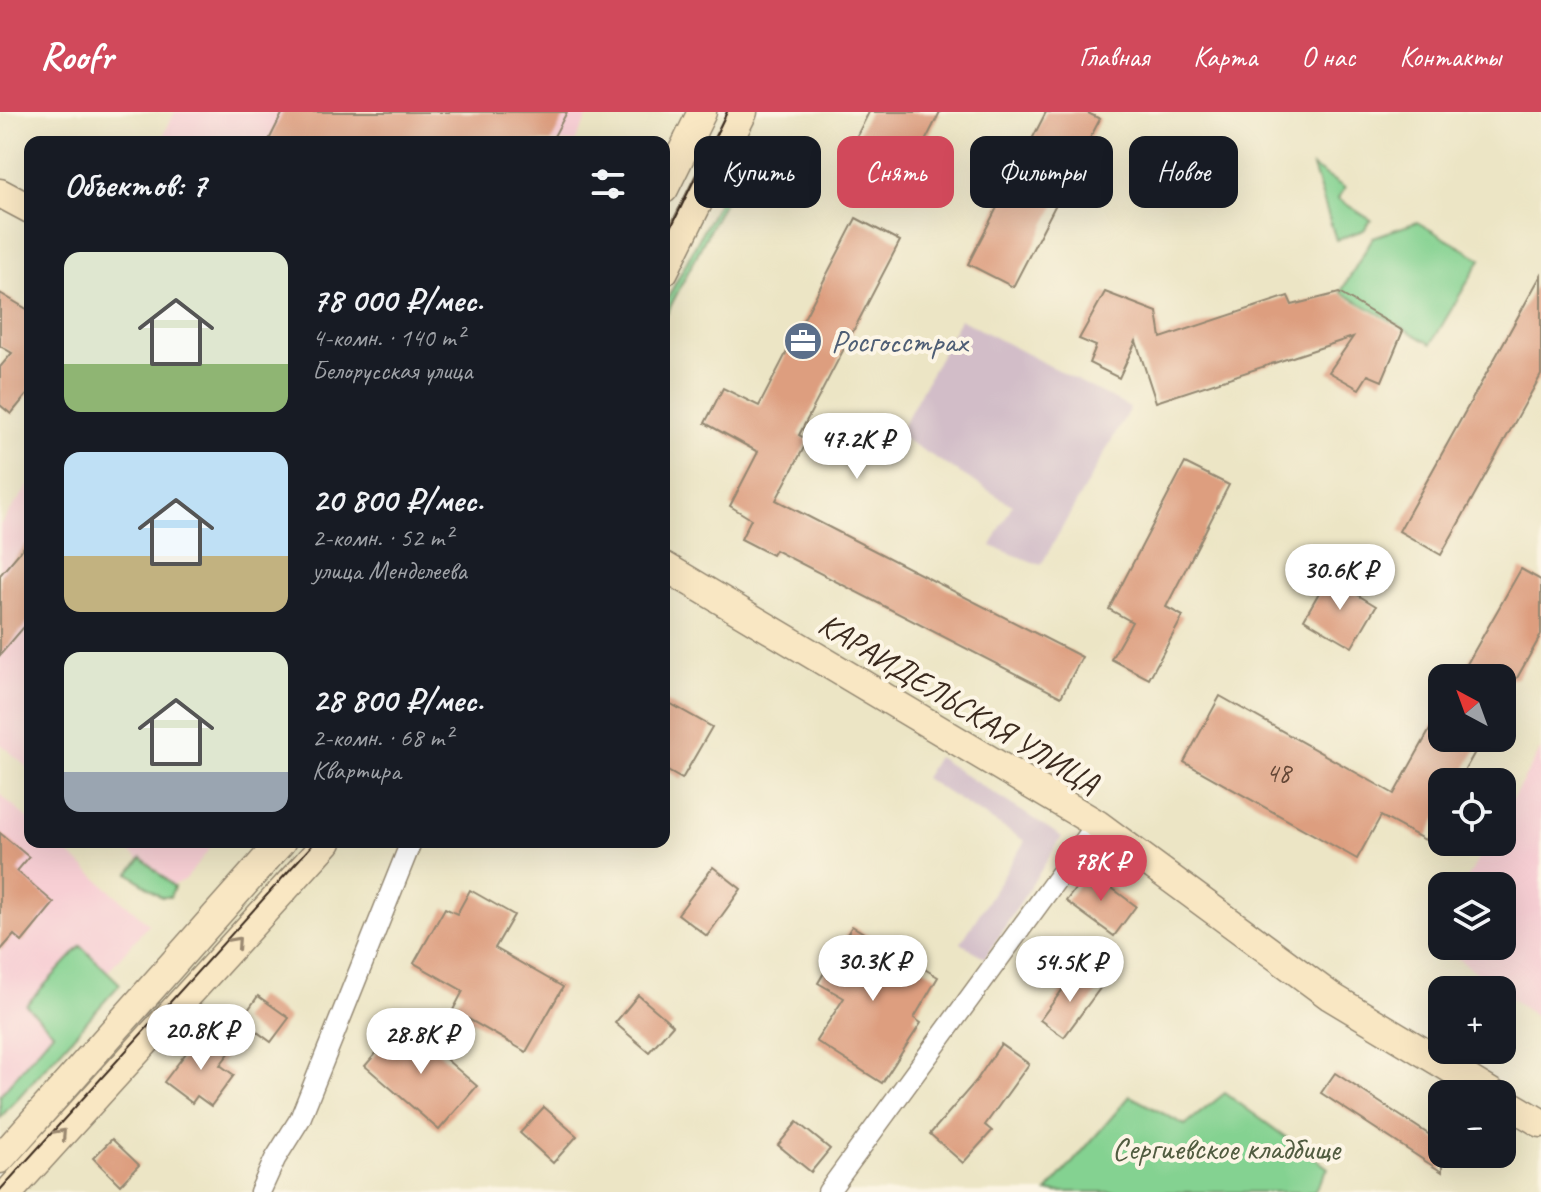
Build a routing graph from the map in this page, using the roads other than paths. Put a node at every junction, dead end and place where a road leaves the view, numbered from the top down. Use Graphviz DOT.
graph roads {
  1 [pos="702,112"];
  2 [pos="743,112"];
  3 [pos="670,177"];
  4 [pos="0,193"];
  5 [pos="24,206"];
  6 [pos="670,259"];
  7 [pos="670,570"];
  8 [pos="1097,824"];
  9 [pos="276,848"];
  10 [pos="322,848"];
  11 [pos="409,848"];
  12 [pos="1470,1080"];
  13 [pos="1516,1108"];
  14 [pos="1541,1123"];
  15 [pos="0,1159"];
  16 [pos="9,1192"];
  17 [pos="260,1192"];
  18 [pos="828,1192"];
  1 -- 3 [label="main road"];
  2 -- 6 [label="main road"];
  4 -- 5 [label="main road"];
  7 -- 8 [label="main road, КАРАИДЕЛЬСКАЯ УЛИЦА"];
  8 -- 12 [label="main road, КАРАИДЕЛЬСКАЯ УЛИЦА"];
  8 -- 18 [label="street"];
  9 -- 15 [label="main road"];
  16 -- 10 [label="main road, one-way"];
  11 -- 17 [label="street"];
  13 -- 14 [label="main road"];
}
